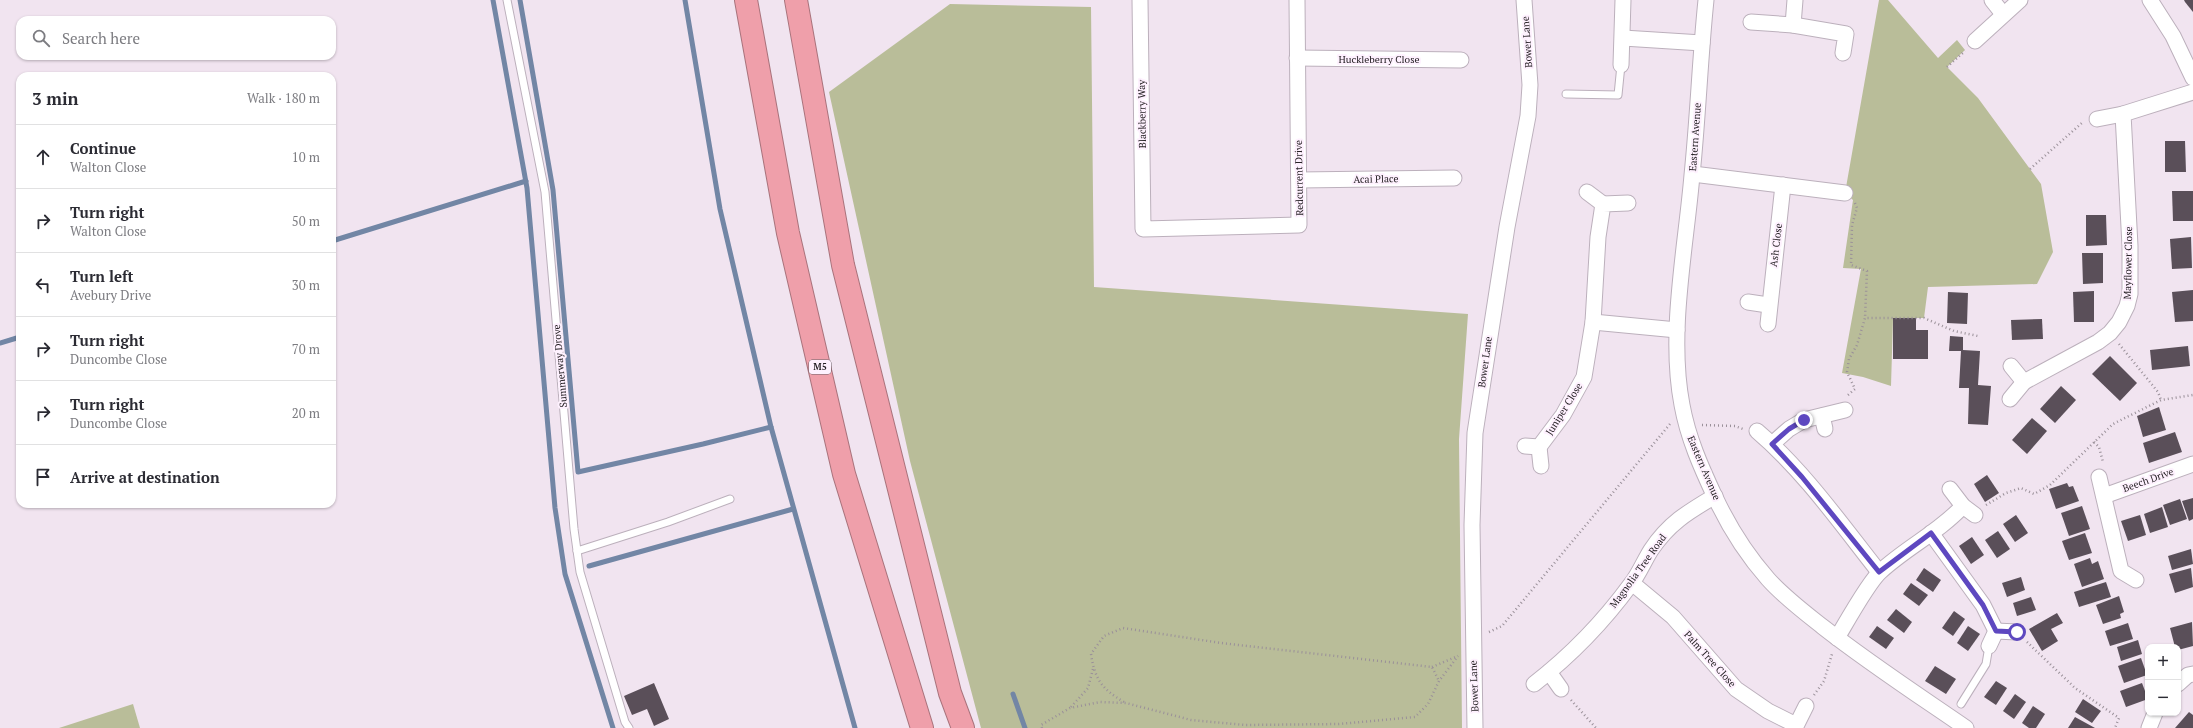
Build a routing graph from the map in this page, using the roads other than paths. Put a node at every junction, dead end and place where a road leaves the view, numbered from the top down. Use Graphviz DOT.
graph roads {
  1 [pos="507,0"];
  2 [pos="746,0"];
  3 [pos="796,0"];
  4 [pos="1140,0"];
  5 [pos="1297,0"];
  6 [pos="1524,0"];
  7 [pos="1623,0"];
  8 [pos="1706,0"];
  9 [pos="1795,0"];
  10 [pos="1992,0"];
  11 [pos="2020,0"];
  12 [pos="2150,0"];
  13 [pos="2003,14"];
  14 [pos="1751,22"];
  15 [pos="1793,25"];
  16 [pos="1623,38"];
  17 [pos="1975,41"];
  18 [pos="1702,43"];
  19 [pos="1843,53"];
  20 [pos="1298,58"];
  21 [pos="1461,60"];
  22 [pos="1621,65"];
  23 [pos="2193,78"];
  24 [pos="2193,92"];
  25 [pos="1566,94"];
  26 [pos="2123,114"];
  27 [pos="2097,119"];
  28 [pos="1693,174"];
  29 [pos="1454,178"];
  30 [pos="1299,180"];
  31 [pos="1783,185"];
  32 [pos="1587,192"];
  33 [pos="1845,192"];
  34 [pos="1628,203"];
  35 [pos="1603,204"];
  36 [pos="1143,229"];
  37 [pos="1748,302"];
  38 [pos="1768,305"];
  39 [pos="1593,322"];
  40 [pos="1768,324"];
  41 [pos="1677,330"];
  42 [pos="2012,366"];
  43 [pos="2024,382"];
  44 [pos="2010,399"];
  45 [pos="1831,417"];
  46 [pos="1757,431"];
  47 [pos="1772,444"];
  48 [pos="2193,464"];
  49 [pos="1541,466"];
  50 [pos="2099,477"];
  51 [pos="1950,489"];
  52 [pos="1715,496"];
  53 [pos="2104,496"];
  54 [pos="730,499"];
  55 [pos="1931,533"];
  56 [pos="577,551"];
  57 [pos="1879,572"];
  58 [pos="2136,580"];
  59 [pos="1632,583"];
  60 [pos="1996,631"];
  61 [pos="2017,632"];
  62 [pos="1837,638"];
  63 [pos="1989,646"];
  64 [pos="1549,672"];
  65 [pos="2193,674"];
  66 [pos="2181,681"];
  67 [pos="1534,684"];
  68 [pos="1561,689"];
  69 [pos="1961,704"];
  70 [pos="1806,706"];
  71 [pos="2155,716"];
  72 [pos="1795,726"];
  73 [pos="629,728"];
  74 [pos="922,728"];
  75 [pos="963,728"];
  76 [pos="1475,728"];
  77 [pos="1966,728"];
  78 [pos="2149,728"];
  1 -- 56 [label="lane, Summerway Drove"];
  2 -- 74 [label="highway, M5"];
  3 -- 75 [label="highway"];
  4 -- 36 [label="street, Blackberry Way"];
  5 -- 20 [label="street, Redcurrent Drive"];
  6 -- 76 [label="street, Bower Lane"];
  7 -- 16 [label="street"];
  8 -- 18 [label="street, Eastern Avenue"];
  9 -- 15 [label="street"];
  10 -- 13 [label="street"];
  11 -- 13 [label="street"];
  12 -- 23 [label="street"];
  13 -- 17 [label="street"];
  14 -- 15 [label="street"];
  15 -- 19 [label="street"];
  16 -- 18 [label="street"];
  16 -- 22 [label="street"];
  18 -- 28 [label="street, Eastern Avenue"];
  20 -- 21 [label="street, Huckleberry Close"];
  20 -- 30 [label="street, Redcurrent Drive"];
  22 -- 25 [label="lane"];
  24 -- 26 [label="street"];
  26 -- 27 [label="street"];
  26 -- 43 [label="street, Mayflower Close"];
  28 -- 31 [label="street"];
  28 -- 41 [label="street, Eastern Avenue"];
  29 -- 30 [label="street, Acai Place"];
  30 -- 36 [label="street, Redcurrent Drive"];
  31 -- 33 [label="street"];
  31 -- 38 [label="street, Ash Close"];
  32 -- 35 [label="street"];
  34 -- 35 [label="street"];
  35 -- 39 [label="street, Juniper Close"];
  37 -- 38 [label="street"];
  38 -- 40 [label="street, Ash Close"];
  39 -- 41 [label="street"];
  39 -- 49 [label="street, Juniper Close"];
  41 -- 52 [label="street, Eastern Avenue"];
  42 -- 43 [label="street"];
  43 -- 44 [label="street, Mayflower Close"];
  45 -- 47 [label="street"];
  46 -- 47 [label="street"];
  47 -- 57 [label="street"];
  48 -- 53 [label="street, Beech Drive"];
  50 -- 53 [label="street"];
  51 -- 55 [label="street"];
  52 -- 59 [label="street, Magnolia Tree Road"];
  52 -- 62 [label="street, Eastern Avenue"];
  53 -- 58 [label="street"];
  54 -- 56 [label="lane"];
  55 -- 57 [label="street"];
  55 -- 60 [label="street"];
  56 -- 73 [label="lane, Summerway Drove"];
  57 -- 62 [label="street"];
  59 -- 64 [label="street, Magnolia Tree Road"];
  59 -- 72 [label="street, Palm Tree Close"];
  60 -- 61 [label="street"];
  60 -- 63 [label="street"];
  62 -- 77 [label="street, Eastern Avenue"];
  63 -- 69 [label="lane"];
  64 -- 67 [label="street, Magnolia Tree Road"];
  64 -- 68 [label="street"];
  65 -- 66 [label="street"];
  70 -- 72 [label="street, Palm Tree Close"];
  71 -- 78 [label="street"];
}
